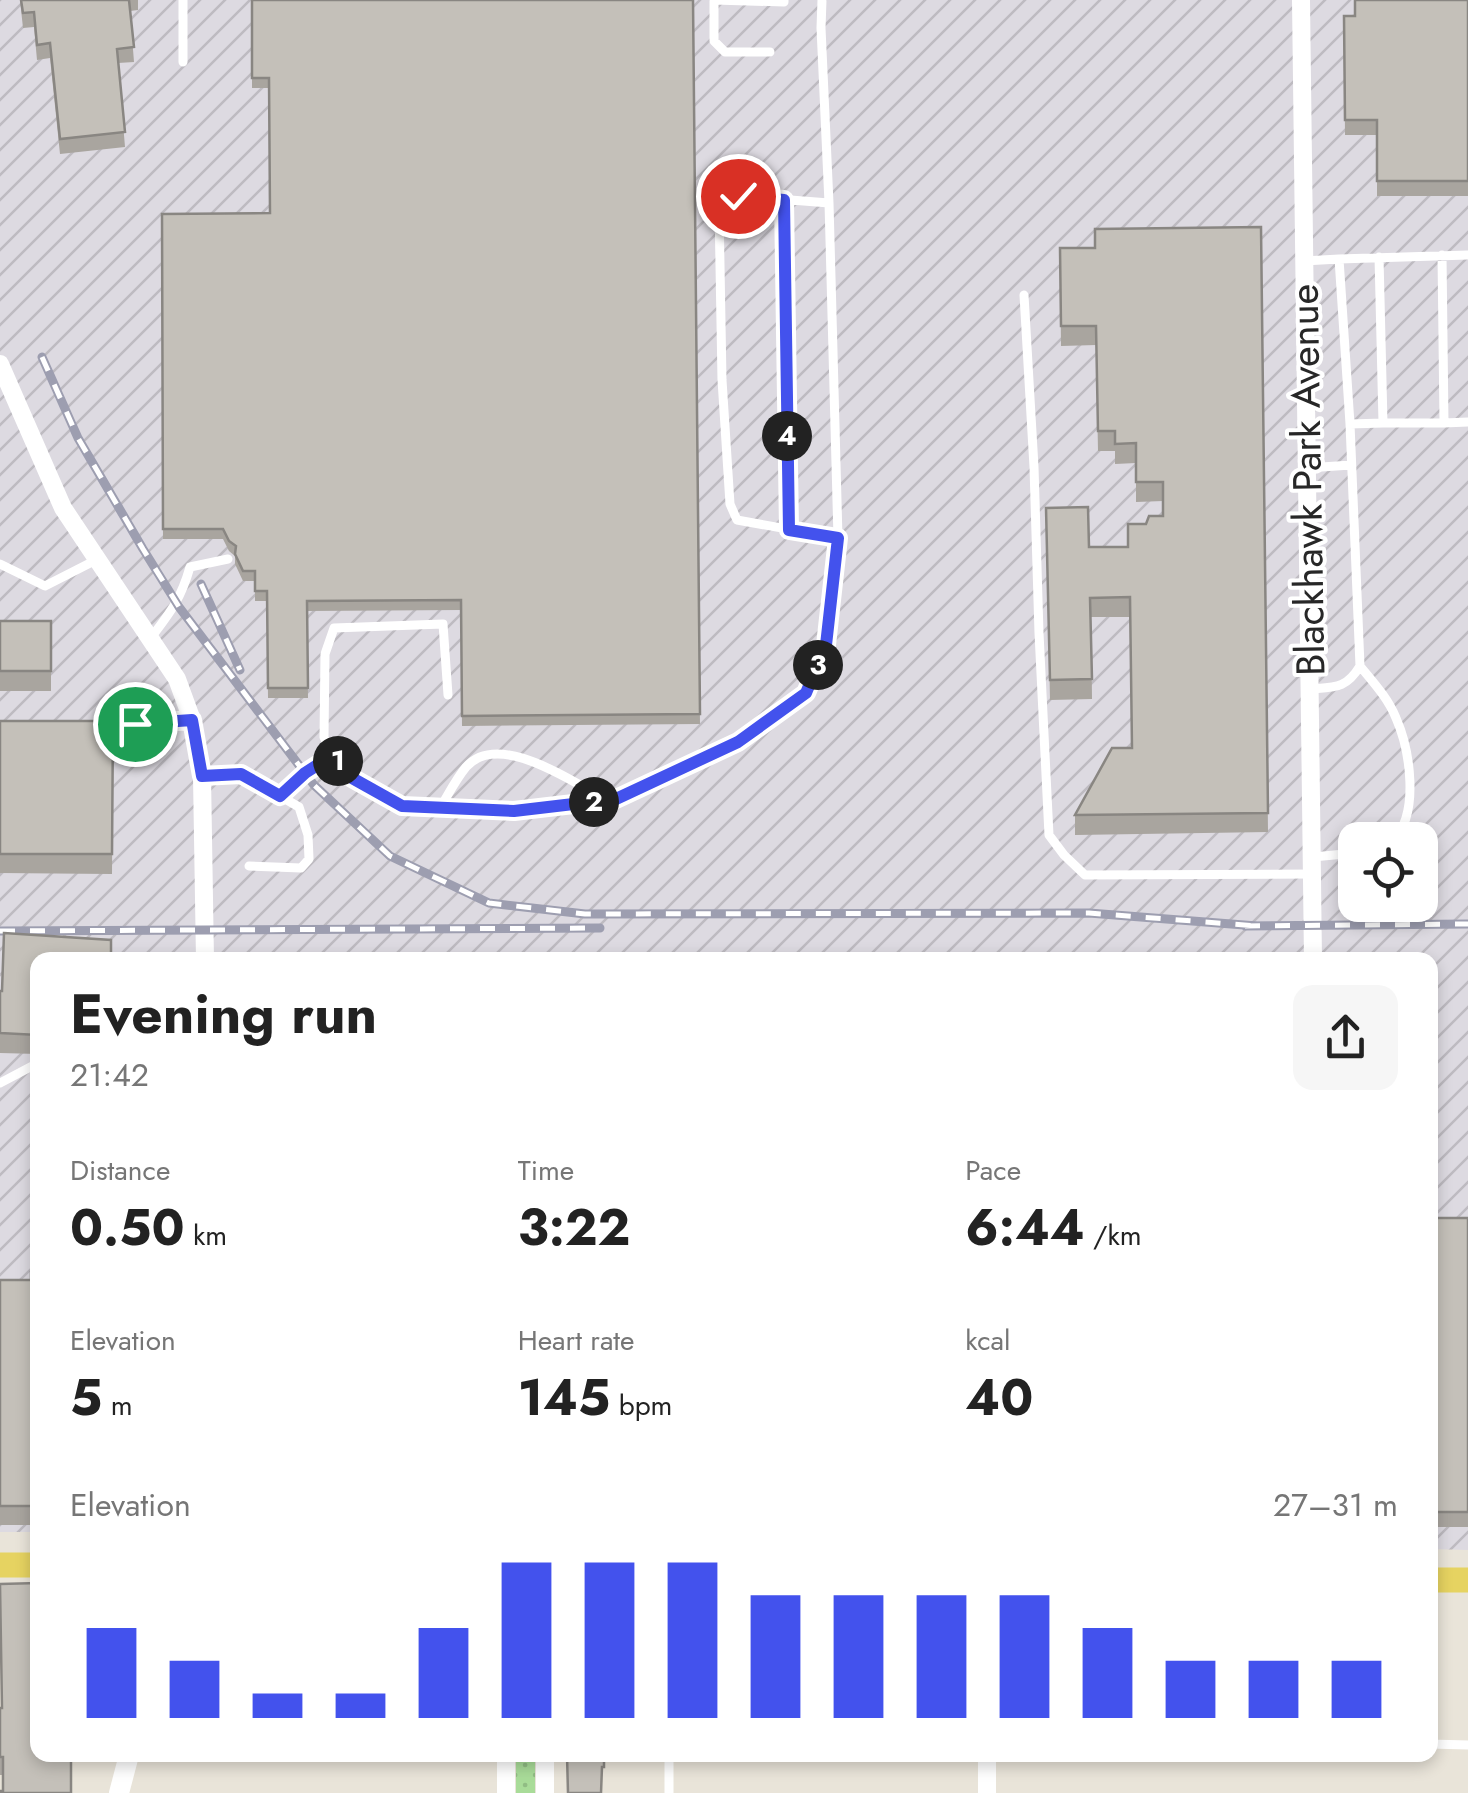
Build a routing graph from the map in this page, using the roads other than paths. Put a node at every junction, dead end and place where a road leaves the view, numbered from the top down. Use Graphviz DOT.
graph roads {
  1 [pos="183,0"];
  2 [pos="714,0"];
  3 [pos="784,0"];
  4 [pos="822,0"];
  5 [pos="1301,0"];
  6 [pos="770,52"];
  7 [pos="183,62"];
  8 [pos="784,200"];
  9 [pos="829,203"];
  10 [pos="1468,254"];
  11 [pos="1442,255"];
  12 [pos="1379,258"];
  13 [pos="1340,259"];
  14 [pos="1304,260"];
  15 [pos="1024,295"];
  16 [pos="0,364"];
  17 [pos="1468,422"];
  18 [pos="1444,423"];
  19 [pos="1350,424"];
  20 [pos="1383,424"];
  21 [pos="1352,465"];
  22 [pos="1307,468"];
  23 [pos="789,530"];
  24 [pos="838,538"];
  25 [pos="97,559"];
  26 [pos="228,559"];
  27 [pos="0,564"];
  28 [pos="150,639"];
  29 [pos="1360,666"];
  30 [pos="1310,690"];
  31 [pos="448,695"];
  32 [pos="192,720"];
  33 [pos="96,725"];
  34 [pos="333,755"];
  35 [pos="202,776"];
  36 [pos="280,796"];
  37 [pos="608,800"];
  38 [pos="440,808"];
  39 [pos="1405,822"];
  40 [pos="1338,858"];
  41 [pos="249,866"];
  42 [pos="1312,866"];
  43 [pos="206,952"];
  44 [pos="1313,952"];
  45 [pos="30,1067"];
  46 [pos="0,1083"];
  47 [pos="0,1565"];
  48 [pos="30,1565"];
  49 [pos="1438,1580"];
  50 [pos="1468,1580"];
  51 [pos="1438,1744"];
  52 [pos="1468,1745"];
  53 [pos="126,1762"];
  54 [pos="506,1762"];
  55 [pos="545,1762"];
  56 [pos="668,1762"];
  57 [pos="987,1762"];
  58 [pos="119,1793"];
  59 [pos="506,1793"];
  60 [pos="546,1793"];
  61 [pos="669,1793"];
  62 [pos="987,1793"];
  1 -- 7 [label="lane"];
  2 -- 3 [label="lane"];
  2 -- 6 [label="lane"];
  4 -- 9 [label="lane"];
  5 -- 14 [label="street, Blackhawk Park Avenue"];
  8 -- 9 [label="lane"];
  8 -- 23 [label="lane"];
  8 -- 23 [label="lane"];
  9 -- 24 [label="lane"];
  10 -- 11 [label="lane"];
  11 -- 12 [label="lane"];
  11 -- 18 [label="lane"];
  12 -- 13 [label="lane"];
  12 -- 20 [label="lane"];
  13 -- 14 [label="lane"];
  13 -- 19 [label="lane"];
  14 -- 22 [label="street, Blackhawk Park Avenue"];
  15 -- 42 [label="lane"];
  16 -- 25 [label="street"];
  17 -- 18 [label="lane"];
  18 -- 20 [label="lane"];
  19 -- 20 [label="lane"];
  19 -- 21 [label="lane"];
  21 -- 22 [label="lane"];
  21 -- 29 [label="lane"];
  22 -- 30 [label="street, Blackhawk Park Avenue"];
  23 -- 24 [label="lane"];
  24 -- 37 [label="lane"];
  25 -- 27 [label="lane"];
  25 -- 28 [label="street"];
  26 -- 28 [label="lane"];
  28 -- 32 [label="street"];
  29 -- 30 [label="lane"];
  29 -- 39 [label="lane"];
  30 -- 42 [label="street, Blackhawk Park Avenue"];
  31 -- 34 [label="lane"];
  32 -- 33 [label="lane"];
  32 -- 35 [label="street"];
  34 -- 36 [label="lane"];
  34 -- 38 [label="lane"];
  35 -- 36 [label="lane"];
  35 -- 43 [label="street"];
  36 -- 41 [label="lane"];
  37 -- 38 [label="lane"];
  37 -- 38 [label="lane"];
  40 -- 42 [label="lane"];
  42 -- 44 [label="street, Blackhawk Park Avenue"];
  45 -- 46 [label="lane"];
  47 -- 48 [label="main road"];
  49 -- 50 [label="main road"];
  51 -- 52 [label="lane"];
  53 -- 58 [label="street"];
  54 -- 59 [label="street"];
  55 -- 60 [label="street"];
  56 -- 61 [label="lane"];
  57 -- 62 [label="street"];
}
